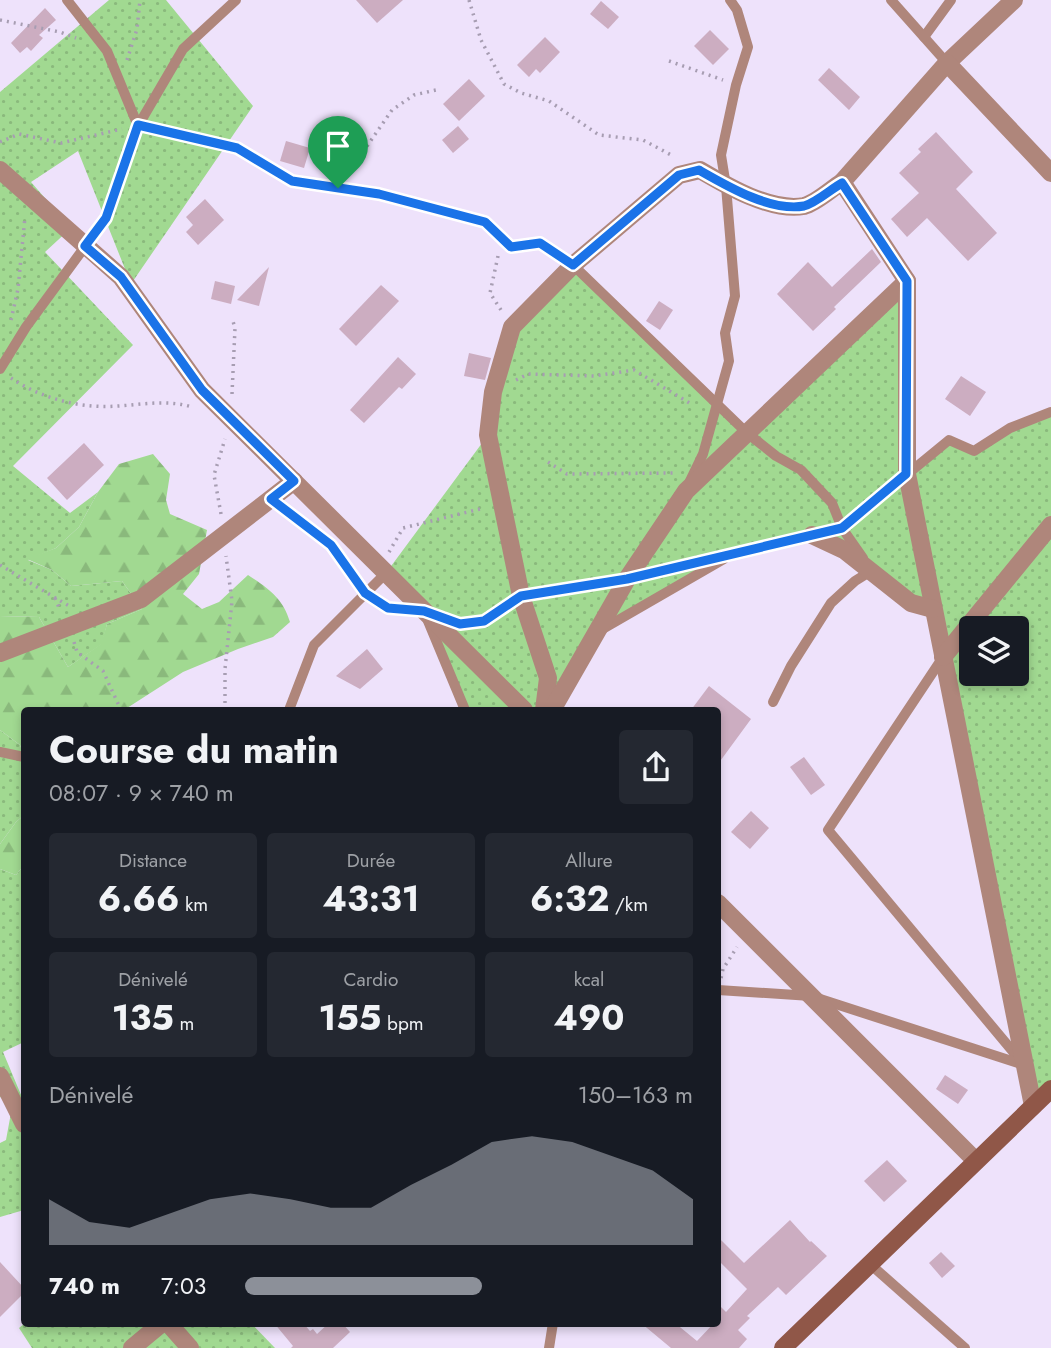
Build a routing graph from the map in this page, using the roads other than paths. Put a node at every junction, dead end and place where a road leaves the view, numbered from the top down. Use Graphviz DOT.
graph roads {
  1 [pos="67,0"];
  2 [pos="236,0"];
  3 [pos="730,0"];
  4 [pos="891,0"];
  5 [pos="951,0"];
  6 [pos="1014,0"];
  7 [pos="924,37"];
  8 [pos="947,63"];
  9 [pos="138,125"];
  10 [pos="0,170"];
  11 [pos="1051,173"];
  12 [pos="842,183"];
  13 [pos="726,186"];
  14 [pos="85,246"];
  15 [pos="573,265"];
  16 [pos="907,281"];
  17 [pos="0,369"];
  18 [pos="717,403"];
  19 [pos="1051,412"];
  20 [pos="747,433"];
  21 [pos="906,474"];
  22 [pos="294,481"];
  23 [pos="685,491"];
  24 [pos="1051,524"];
  25 [pos="842,528"];
  26 [pos="812,536"];
  27 [pos="733,554"];
  28 [pos="872,572"];
  29 [pos="386,573"];
  30 [pos="627,579"];
  31 [pos="521,596"];
  32 [pos="933,609"];
  33 [pos="424,611"];
  34 [pos="597,632"];
  35 [pos="0,653"];
  36 [pos="943,657"];
  37 [pos="773,702"];
  38 [pos="290,707"];
  39 [pos="464,707"];
  40 [pos="521,707"];
  41 [pos="544,707"];
  42 [pos="554,707"];
  43 [pos="0,751"];
  44 [pos="21,756"];
  45 [pos="721,906"];
  46 [pos="721,990"];
  47 [pos="810,996"];
  48 [pos="1025,1065"];
  49 [pos="0,1076"];
  50 [pos="1051,1089"];
  51 [pos="1033,1106"];
  52 [pos="21,1118"];
  53 [pos="976,1161"];
  54 [pos="870,1264"];
  55 [pos="157,1327"];
  56 [pos="172,1327"];
  57 [pos="552,1327"];
  58 [pos="132,1348"];
  59 [pos="190,1348"];
  60 [pos="549,1348"];
  61 [pos="783,1348"];
  62 [pos="965,1348"];
  1 -- 9 [label="lane"];
  2 -- 9 [label="lane"];
  3 -- 13 [label="lane"];
  4 -- 7 [label="lane"];
  5 -- 7 [label="lane"];
  6 -- 8 [label="street"];
  7 -- 8 [label="lane"];
  8 -- 11 [label="street"];
  8 -- 12 [label="street"];
  9 -- 14 [label="lane"];
  9 -- 15 [label="lane"];
  10 -- 14 [label="street"];
  12 -- 13 [label="street"];
  12 -- 16 [label="street"];
  13 -- 15 [label="street"];
  13 -- 18 [label="lane"];
  14 -- 17 [label="lane"];
  14 -- 22 [label="street"];
  15 -- 18 [label="lane"];
  15 -- 31 [label="street"];
  16 -- 20 [label="street"];
  16 -- 21 [label="street"];
  18 -- 20 [label="lane"];
  18 -- 23 [label="lane"];
  19 -- 21 [label="lane"];
  20 -- 23 [label="street"];
  20 -- 25 [label="lane"];
  21 -- 25 [label="lane"];
  21 -- 32 [label="street"];
  22 -- 29 [label="street"];
  22 -- 35 [label="street"];
  23 -- 30 [label="street"];
  24 -- 36 [label="street"];
  25 -- 26 [label="lane"];
  25 -- 28 [label="lane"];
  26 -- 27 [label="lane"];
  26 -- 28 [label="street"];
  27 -- 30 [label="lane"];
  27 -- 34 [label="lane"];
  28 -- 32 [label="street"];
  28 -- 37 [label="lane"];
  29 -- 33 [label="street"];
  29 -- 38 [label="lane"];
  30 -- 31 [label="lane"];
  30 -- 34 [label="street"];
  31 -- 33 [label="lane"];
  31 -- 41 [label="street"];
  32 -- 36 [label="street"];
  33 -- 39 [label="lane"];
  33 -- 40 [label="street"];
  34 -- 42 [label="street"];
  36 -- 48 [label="street"];
  36 -- 48 [label="lane"];
  43 -- 44 [label="lane"];
  45 -- 47 [label="street"];
  46 -- 47 [label="lane"];
  47 -- 48 [label="lane"];
  47 -- 53 [label="street"];
  48 -- 51 [label="street"];
  49 -- 52 [label="street"];
  50 -- 51 [label="main road"];
  51 -- 53 [label="main road"];
  53 -- 54 [label="main road"];
  54 -- 61 [label="main road"];
  54 -- 62 [label="lane"];
  55 -- 58 [label="street"];
  56 -- 59 [label="street"];
  57 -- 60 [label="lane"];
}
